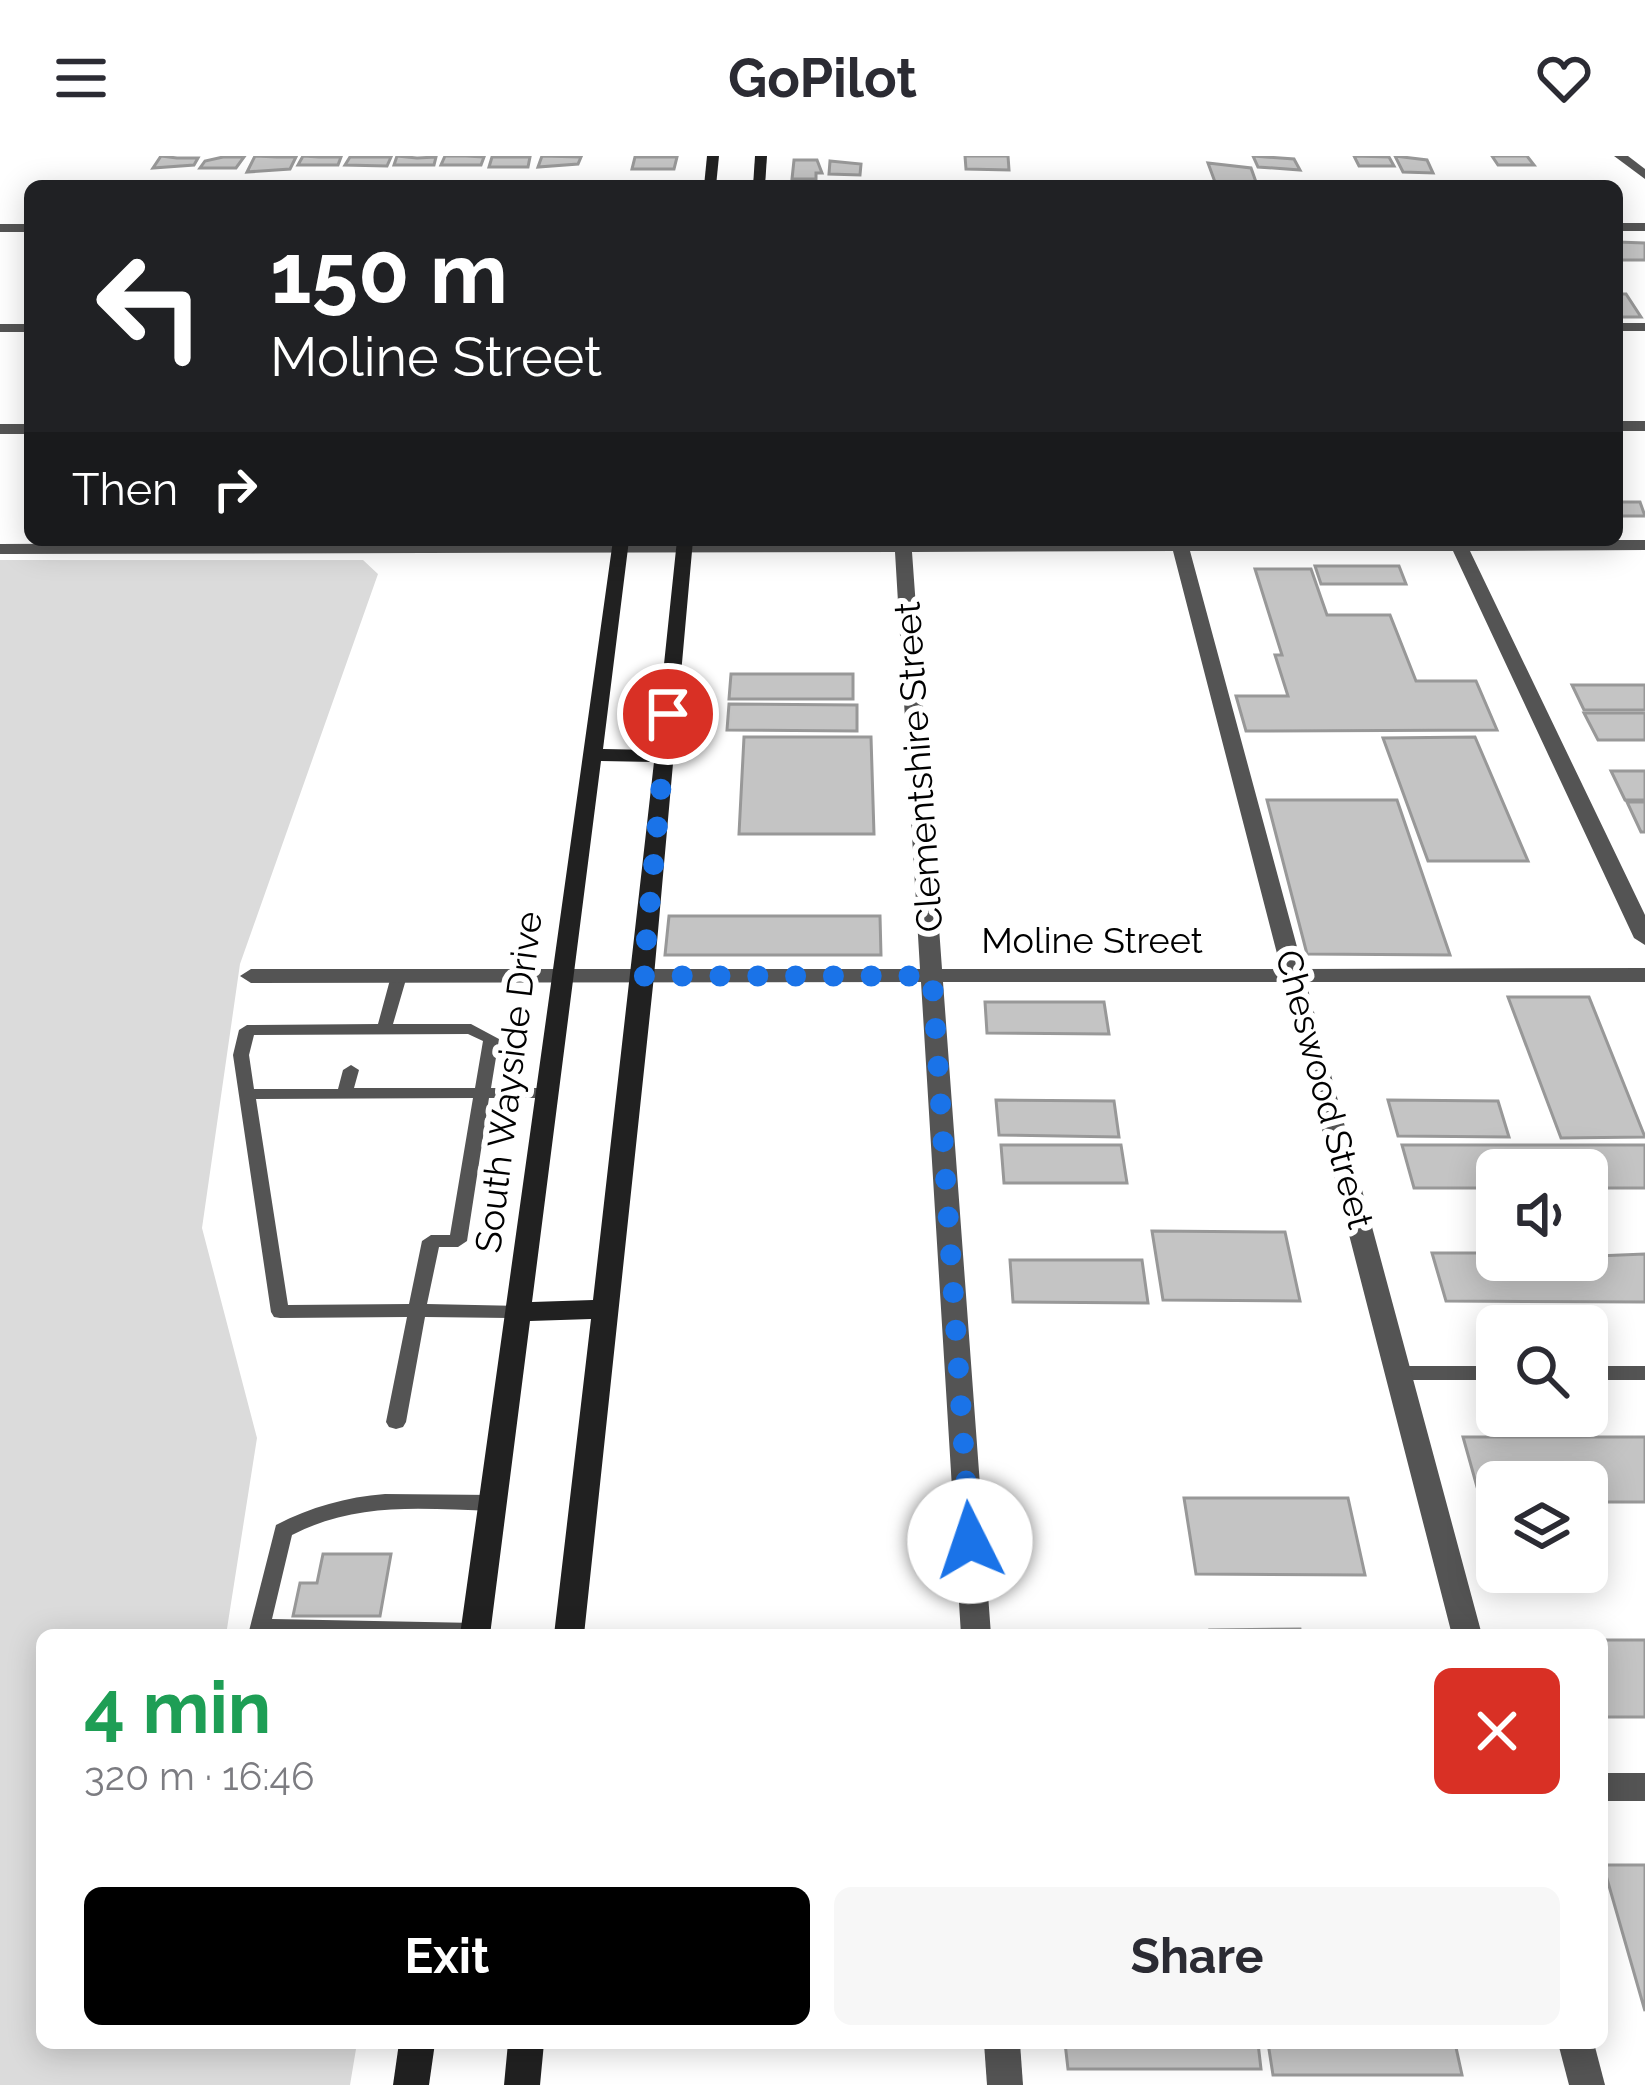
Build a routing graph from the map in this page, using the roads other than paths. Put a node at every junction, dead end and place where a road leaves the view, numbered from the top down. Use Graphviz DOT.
graph roads {
  1 [pos="1620,156"];
  2 [pos="1645,175"];
  3 [pos="372,546"];
  4 [pos="620,546"];
  5 [pos="684,546"];
  6 [pos="903,546"];
  7 [pos="1181,546"];
  8 [pos="1459,546"];
  9 [pos="0,549"];
  10 [pos="592,755"];
  11 [pos="664,756"];
  12 [pos="1645,938"];
  13 [pos="1645,975"];
  14 [pos="251,976"];
  15 [pos="399,976"];
  16 [pos="564,976"];
  17 [pos="643,976"];
  18 [pos="932,976"];
  19 [pos="1296,976"];
  20 [pos="384,1029"];
  21 [pos="351,1070"];
  22 [pos="307,1072"];
  23 [pos="395,1072"];
  24 [pos="436,1072"];
  25 [pos="390,1093"];
  26 [pos="431,1093"];
  27 [pos="482,1093"];
  28 [pos="549,1093"];
  29 [pos="247,1094"];
  30 [pos="300,1094"];
  31 [pos="345,1094"];
  32 [pos="605,1309"];
  33 [pos="418,1310"];
  34 [pos="521,1312"];
  35 [pos="1399,1373"];
  36 [pos="1476,1373"];
  37 [pos="1608,1373"];
  38 [pos="1645,1373"];
  39 [pos="396,1422"];
  40 [pos="494,1503"];
  41 [pos="259,1629"];
  42 [pos="477,1629"];
  43 [pos="570,1629"];
  44 [pos="976,1629"];
  45 [pos="1465,1629"];
  46 [pos="1608,1787"];
  47 [pos="1645,1787"];
  48 [pos="416,2049"];
  49 [pos="525,2049"];
  50 [pos="1002,2049"];
  51 [pos="1578,2049"];
  52 [pos="411,2085"];
  53 [pos="522,2085"];
  54 [pos="1005,2085"];
  55 [pos="1587,2085"];
  1 -- 2 [label="street"];
  3 -- 9 [label="street"];
  4 -- 10 [label="main road, South Wayside Drive"];
  5 -- 11 [label="main road"];
  6 -- 18 [label="street, Clementshire Street"];
  7 -- 19 [label="street, Cheswood Street"];
  8 -- 12 [label="street"];
  10 -- 11 [label="main road"];
  10 -- 16 [label="main road, South Wayside Drive"];
  11 -- 17 [label="main road"];
  13 -- 19 [label="street, Moline Street"];
  14 -- 15 [label="street, Moline Street"];
  15 -- 16 [label="street, Moline Street"];
  15 -- 20 [label="lane"];
  16 -- 17 [label="street, Moline Street"];
  16 -- 28 [label="main road, South Wayside Drive"];
  17 -- 18 [label="street, Moline Street"];
  17 -- 32 [label="main road"];
  18 -- 19 [label="street, Moline Street"];
  18 -- 44 [label="street, Clementshire Street"];
  19 -- 35 [label="street, Cheswood Street"];
  20 -- 27 [label="lane"];
  20 -- 29 [label="lane"];
  21 -- 31 [label="lane"];
  22 -- 30 [label="lane"];
  23 -- 25 [label="lane"];
  24 -- 26 [label="lane"];
  25 -- 26 [label="lane"];
  25 -- 31 [label="lane"];
  26 -- 27 [label="lane"];
  27 -- 28 [label="lane"];
  27 -- 33 [label="lane"];
  28 -- 34 [label="main road, South Wayside Drive"];
  29 -- 30 [label="lane"];
  29 -- 33 [label="lane"];
  30 -- 31 [label="lane"];
  32 -- 34 [label="main road"];
  32 -- 43 [label="main road"];
  33 -- 34 [label="lane"];
  33 -- 39 [label="lane"];
  34 -- 40 [label="main road, South Wayside Drive"];
  35 -- 36 [label="lane"];
  35 -- 45 [label="street, Cheswood Street"];
  37 -- 38 [label="lane"];
  40 -- 41 [label="lane"];
  40 -- 42 [label="main road, South Wayside Drive"];
  46 -- 47 [label="street"];
  48 -- 52 [label="main road"];
  49 -- 53 [label="main road"];
  50 -- 54 [label="street"];
  51 -- 55 [label="street"];
}
